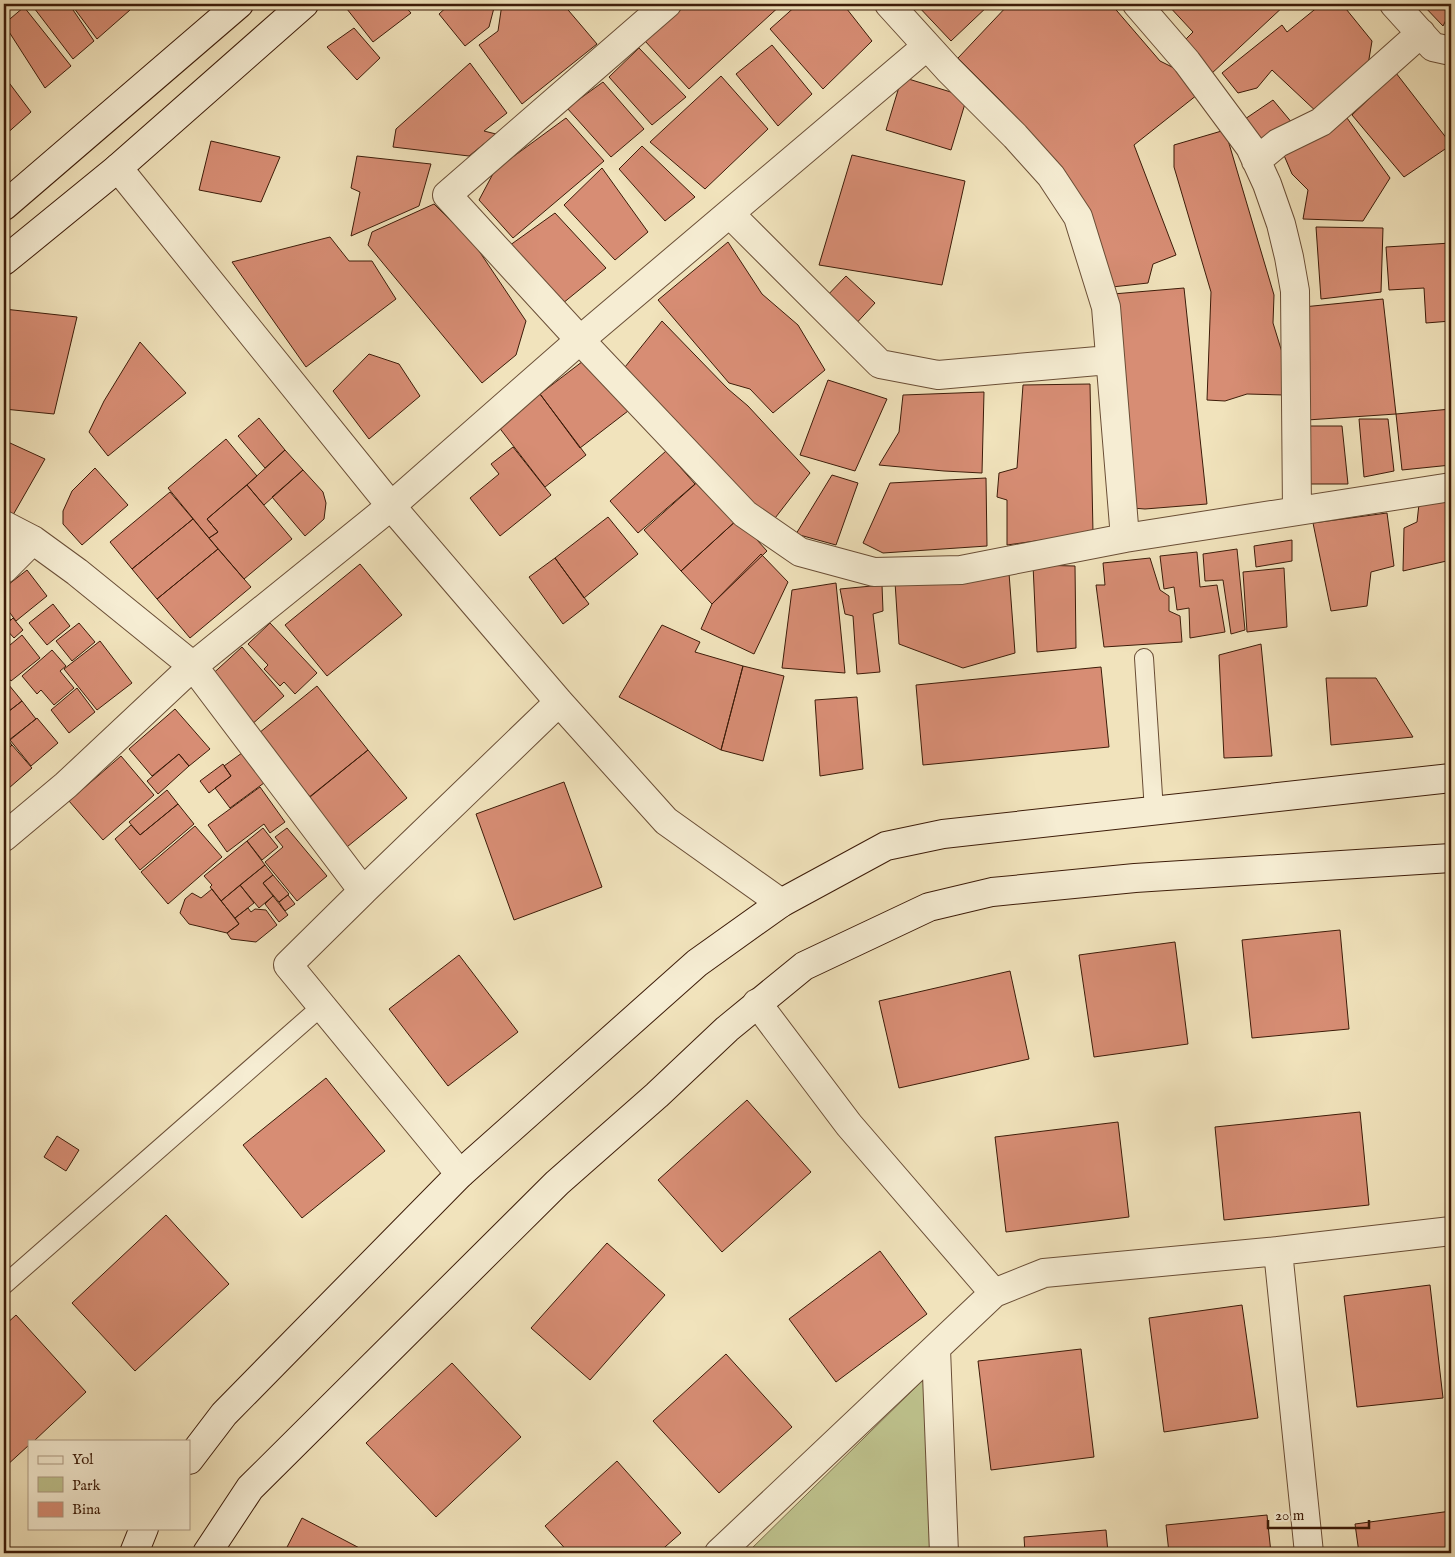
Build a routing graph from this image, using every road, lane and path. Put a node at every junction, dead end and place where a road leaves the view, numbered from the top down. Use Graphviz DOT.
graph roads {
  1 [pos="239,4"];
  2 [pos="304,4"];
  3 [pos="667,4"];
  4 [pos="889,4"];
  5 [pos="1137,4"];
  6 [pos="1394,4"];
  7 [pos="1435,43"];
  8 [pos="927,46"];
  9 [pos="1451,74"];
  10 [pos="1256,161"];
  11 [pos="118,168"];
  12 [pos="4,206"];
  13 [pos="730,214"];
  14 [pos="4,261"];
  15 [pos="580,340"];
  16 [pos="1109,360"];
  17 [pos="1451,486"];
  18 [pos="391,506"];
  19 [pos="1297,510"];
  20 [pos="4,525"];
  21 [pos="1125,538"];
  22 [pos="33,540"];
  23 [pos="4,569"];
  24 [pos="1144,658"];
  25 [pos="193,666"];
  26 [pos="559,702"];
  27 [pos="1451,778"];
  28 [pos="1154,811"];
  29 [pos="4,837"];
  30 [pos="1451,858"];
  31 [pos="363,891"];
  32 [pos="780,903"];
  33 [pos="757,1004"];
  34 [pos="322,1006"];
  35 [pos="460,1174"];
  36 [pos="1451,1230"];
  37 [pos="1278,1251"];
  38 [pos="4,1285"];
  39 [pos="994,1293"];
  40 [pos="936,1349"];
  41 [pos="190,1459"];
  42 [pos="143,1530"];
  43 [pos="134,1553"];
  44 [pos="207,1553"];
  45 [pos="719,1553"];
  46 [pos="944,1553"];
  47 [pos="1309,1553"];
  1 -- 12 [label="street"];
  2 -- 11 [label="street"];
  3 -- 15 [label="street"];
  4 -- 8 [label="street"];
  5 -- 10 [label="street"];
  6 -- 7 [label="street"];
  7 -- 9 [label="street"];
  7 -- 10 [label="street"];
  8 -- 13 [label="street"];
  8 -- 16 [label="street"];
  10 -- 19 [label="street"];
  11 -- 14 [label="street"];
  11 -- 18 [label="street"];
  13 -- 15 [label="street"];
  13 -- 16 [label="street"];
  15 -- 18 [label="street"];
  15 -- 21 [label="street"];
  16 -- 21 [label="street"];
  17 -- 19 [label="street"];
  18 -- 25 [label="street"];
  18 -- 26 [label="street"];
  19 -- 21 [label="street"];
  20 -- 22 [label="street"];
  22 -- 23 [label="street"];
  22 -- 25 [label="street"];
  24 -- 28 [label="lane"];
  25 -- 29 [label="street"];
  25 -- 31 [label="street"];
  26 -- 31 [label="street"];
  26 -- 32 [label="street"];
  27 -- 28 [label="street"];
  28 -- 32 [label="street"];
  30 -- 33 [label="street"];
  31 -- 34 [label="street"];
  32 -- 35 [label="street"];
  33 -- 39 [label="street"];
  33 -- 44 [label="street"];
  34 -- 35 [label="street"];
  34 -- 38 [label="lane"];
  35 -- 41 [label="street"];
  36 -- 37 [label="street"];
  37 -- 39 [label="street"];
  37 -- 47 [label="street"];
  39 -- 40 [label="street"];
  40 -- 45 [label="street"];
  40 -- 46 [label="street"];
  42 -- 43 [label="street"];
}
